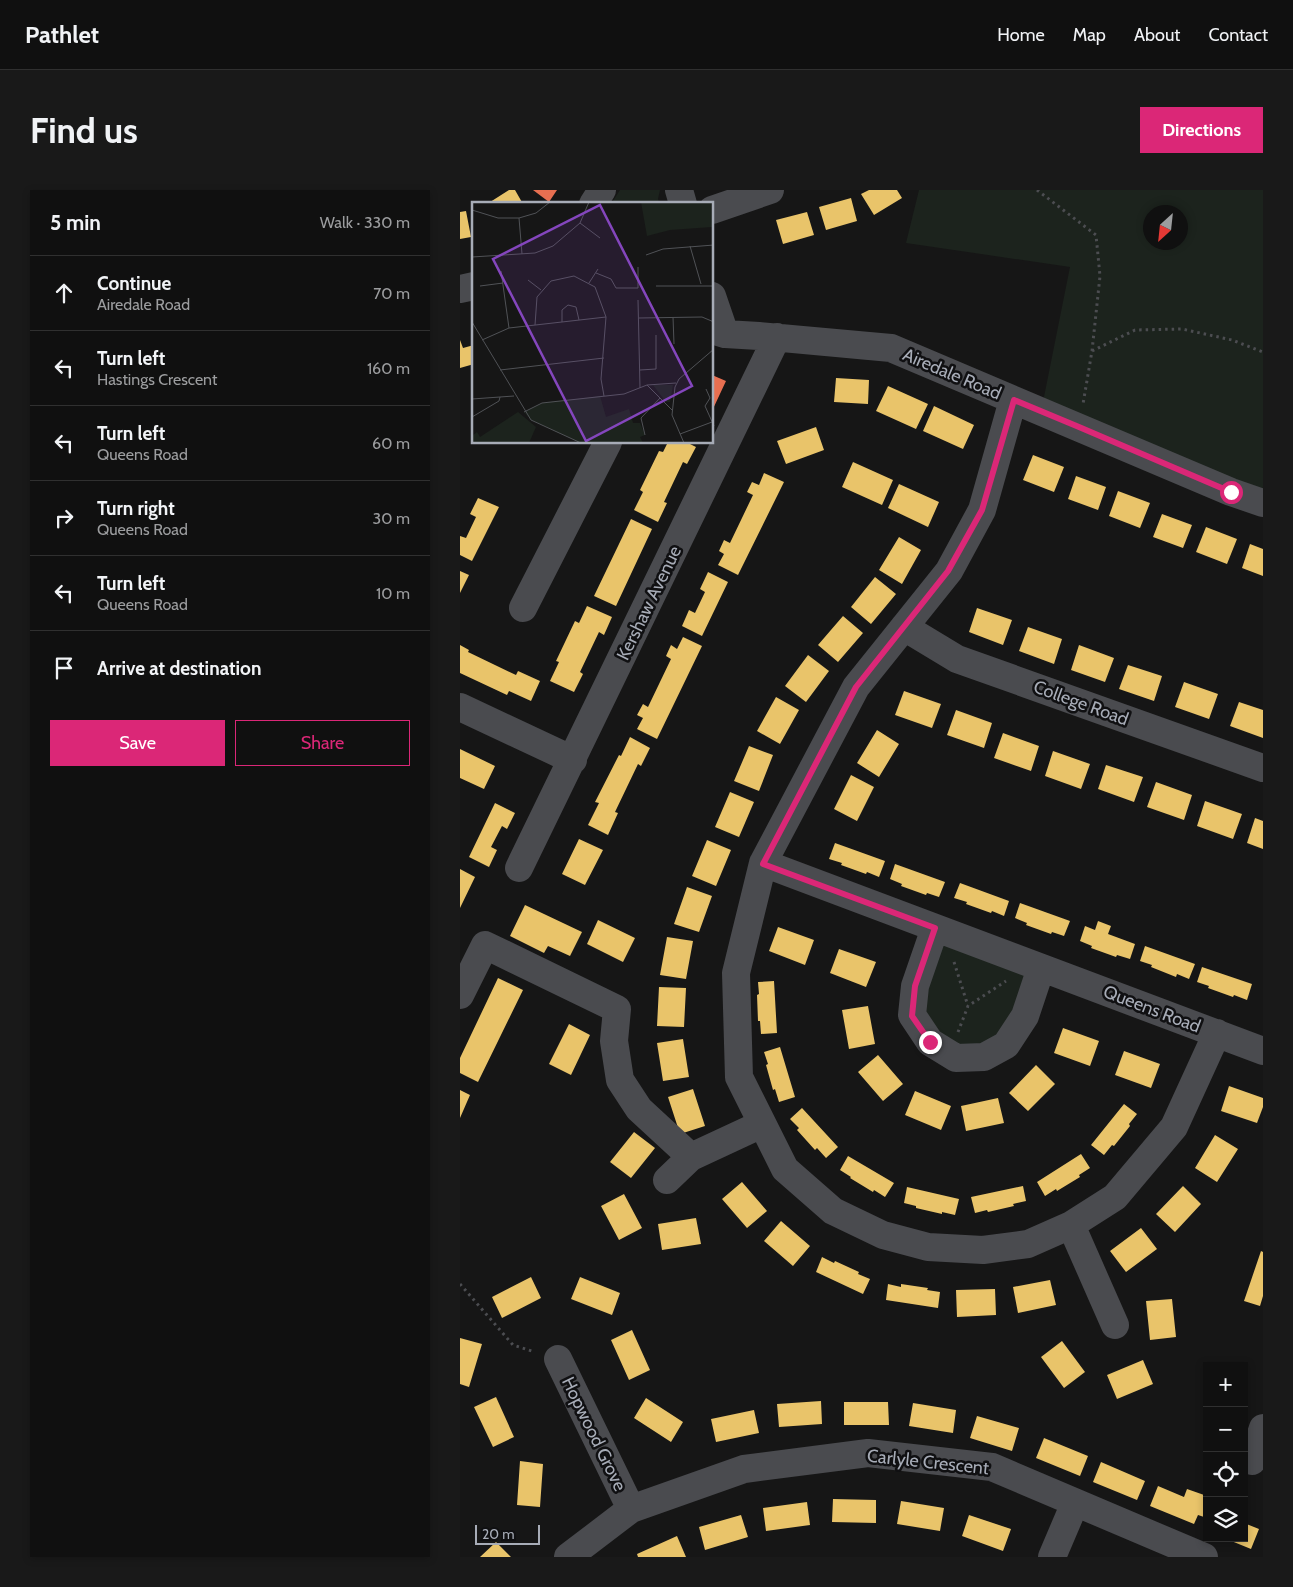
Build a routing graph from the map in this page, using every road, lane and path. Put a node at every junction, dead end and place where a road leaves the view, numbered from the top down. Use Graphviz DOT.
graph roads {
  1 [pos="602,190"];
  2 [pos="770,190"];
  3 [pos="1037,190"];
  4 [pos="594,202"];
  5 [pos="714,209"];
  6 [pos="714,306"];
  7 [pos="719,332"];
  8 [pos="777,338"];
  9 [pos="1092,351"];
  10 [pos="1263,352"];
  11 [pos="1014,400"];
  12 [pos="1079,427"];
  13 [pos="607,444"];
  14 [pos="718,444"];
  15 [pos="1263,503"];
  16 [pos="523,608"];
  17 [pos="904,627"];
  18 [pos="460,707"];
  19 [pos="573,760"];
  20 [pos="1263,768"];
  21 [pos="763,864"];
  22 [pos="519,868"];
  23 [pos="940,930"];
  24 [pos="1037,966"];
  25 [pos="460,995"];
  26 [pos="968,1006"];
  27 [pos="1217,1033"];
  28 [pos="1263,1051"];
  29 [pos="949,1054"];
  30 [pos="762,1124"];
  31 [pos="691,1157"];
  32 [pos="667,1180"];
  33 [pos="1071,1224"];
  34 [pos="460,1284"];
  35 [pos="1115,1325"];
  36 [pos="558,1359"];
  37 [pos="1263,1428"];
  38 [pos="1252,1461"];
  39 [pos="1075,1502"];
  40 [pos="631,1509"];
  41 [pos="568,1557"];
  42 [pos="1052,1557"];
  43 [pos="1204,1557"];
  1 -- 4 [label="street"];
  2 -- 5 [label="street"];
  3 -- 9 [label="path"];
  6 -- 7 [label="street"];
  7 -- 8 [label="street, Airedale Road"];
  8 -- 11 [label="street, Airedale Road"];
  8 -- 14 [label="street, Kershaw Avenue"];
  9 -- 10 [label="path"];
  9 -- 12 [label="path"];
  11 -- 12 [label="street, Airedale Road"];
  11 -- 17 [label="street"];
  12 -- 15 [label="street, Airedale Road"];
  13 -- 16 [label="street"];
  14 -- 19 [label="street, Kershaw Avenue"];
  17 -- 20 [label="street, College Road"];
  17 -- 21 [label="street"];
  18 -- 19 [label="street"];
  19 -- 22 [label="street, Kershaw Avenue"];
  21 -- 23 [label="street, Queens Road"];
  21 -- 30 [label="street"];
  23 -- 24 [label="street, Queens Road"];
  23 -- 26 [label="path"];
  23 -- 29 [label="street"];
  24 -- 26 [label="path"];
  24 -- 27 [label="street, Queens Road"];
  24 -- 29 [label="street"];
  25 -- 31 [label="street"];
  26 -- 29 [label="path"];
  27 -- 28 [label="street, Queens Road"];
  27 -- 33 [label="street"];
  30 -- 31 [label="street"];
  30 -- 33 [label="street"];
  31 -- 32 [label="street"];
  33 -- 35 [label="street"];
  34 -- 36 [label="path"];
  36 -- 40 [label="street, Hopwood Grove"];
  37 -- 38 [label="street"];
  39 -- 40 [label="street, Carlyle Crescent"];
  39 -- 42 [label="street"];
  39 -- 43 [label="street, Carlyle Crescent"];
  40 -- 41 [label="street, Carlyle Crescent"];
}
